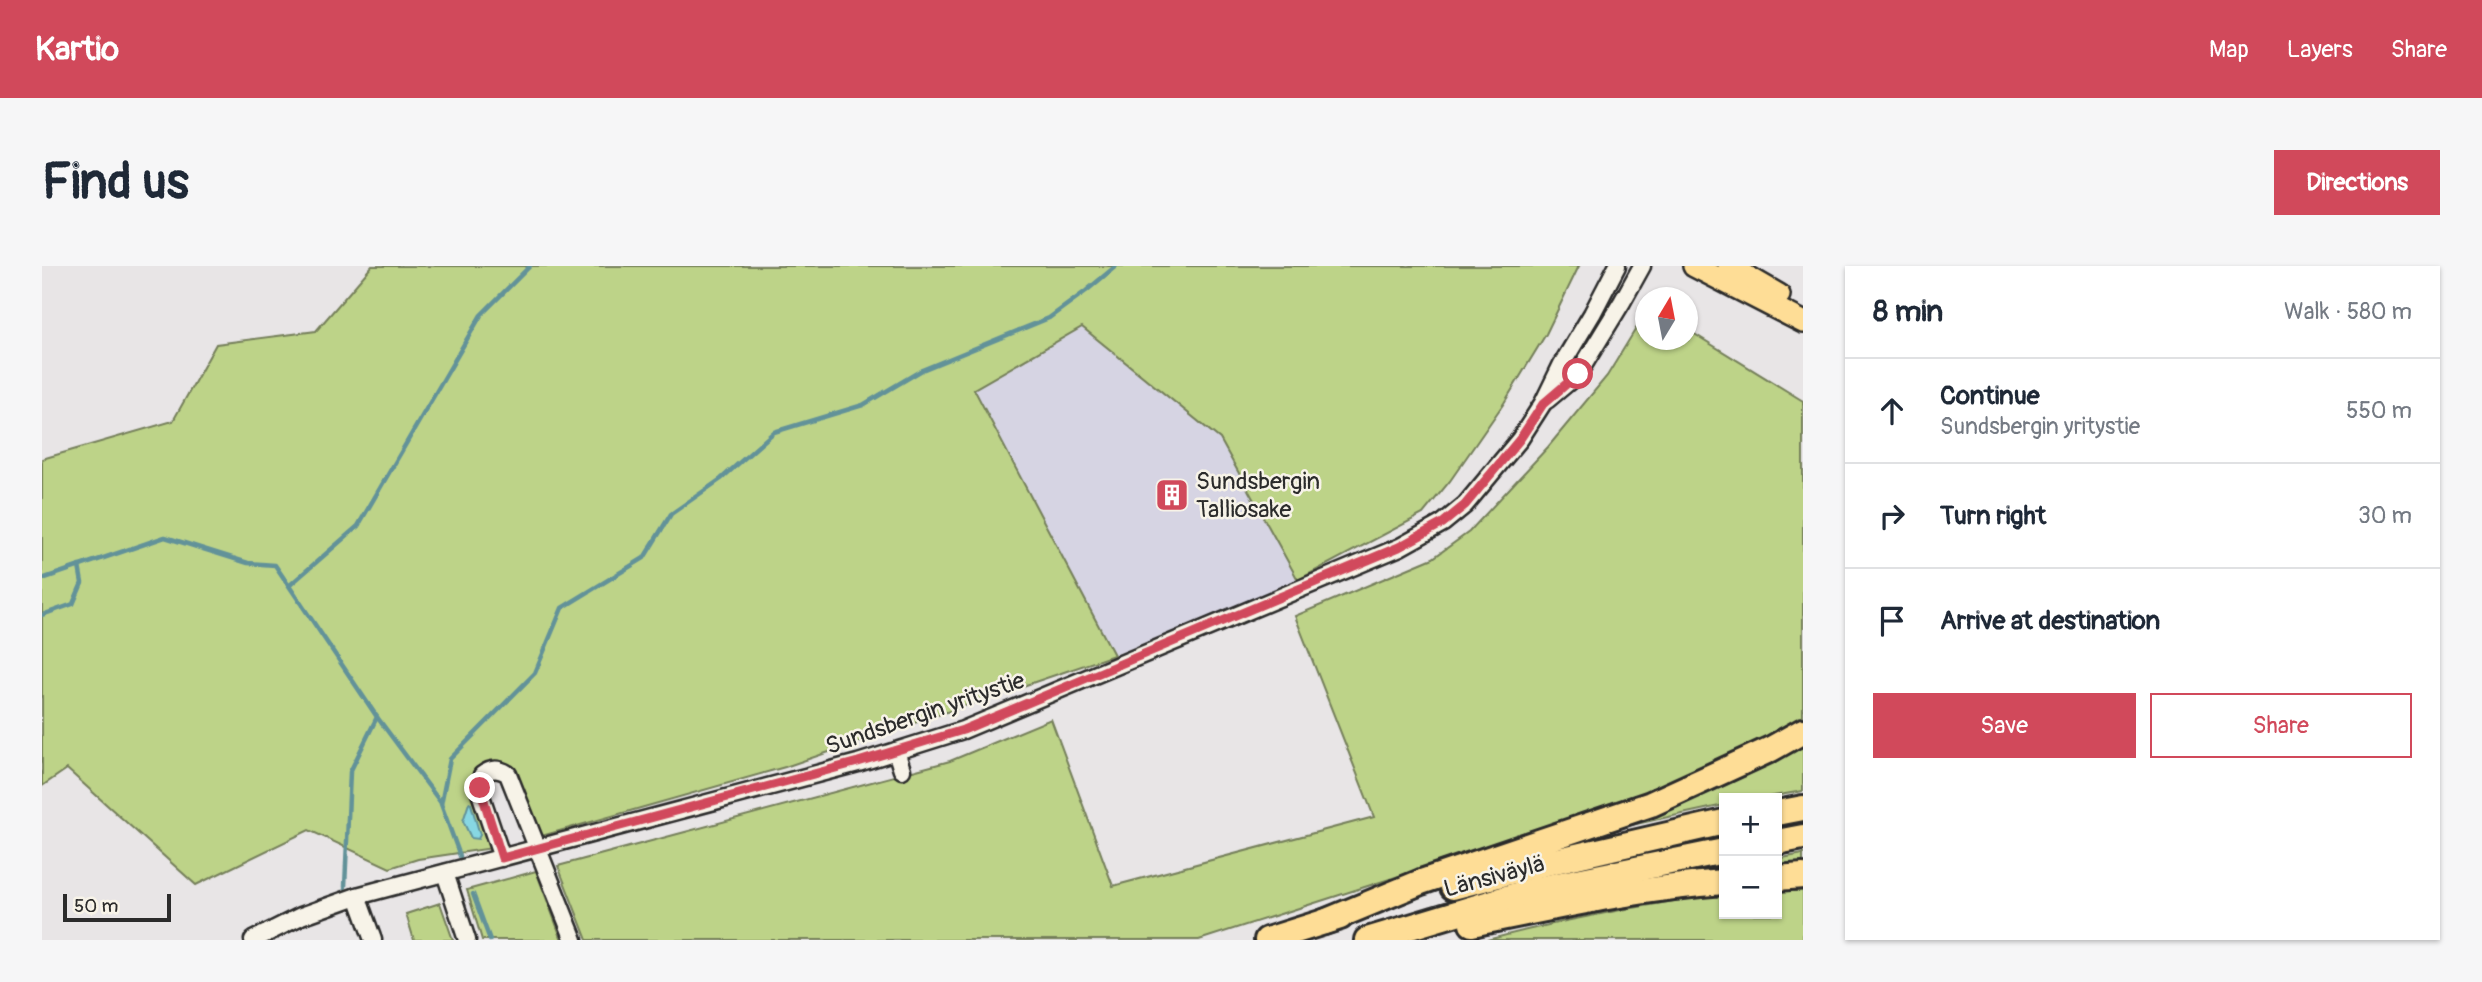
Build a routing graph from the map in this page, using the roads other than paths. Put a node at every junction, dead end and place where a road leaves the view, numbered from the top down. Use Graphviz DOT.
graph roads {
  1 [pos="1618,266"];
  2 [pos="1642,266"];
  3 [pos="1694,266"];
  4 [pos="1729,266"];
  5 [pos="1803,313"];
  6 [pos="1803,322"];
  7 [pos="1543,404"];
  8 [pos="1803,731"];
  9 [pos="896,751"];
  10 [pos="902,770"];
  11 [pos="1803,808"];
  12 [pos="1782,812"];
  13 [pos="1719,823"];
  14 [pos="1803,837"];
  15 [pos="1782,841"];
  16 [pos="537,849"];
  17 [pos="1719,852"];
  18 [pos="502,858"];
  19 [pos="445,873"];
  20 [pos="1803,876"];
  21 [pos="1782,878"];
  22 [pos="1719,881"];
  23 [pos="358,896"];
  24 [pos="1324,922"];
  25 [pos="253,940"];
  26 [pos="373,940"];
  27 [pos="467,940"];
  28 [pos="574,940"];
  29 [pos="1267,940"];
  30 [pos="1367,940"];
  31 [pos="1389,940"];
  1 -- 7 [label="street, Sundsbergin yritystie"];
  2 -- 7 [label="street, Sundsbergin yritystie"];
  3 -- 6 [label="main road"];
  4 -- 5 [label="main road"];
  7 -- 9 [label="street, Sundsbergin yritystie"];
  8 -- 24 [label="highway"];
  9 -- 10 [label="street"];
  9 -- 16 [label="street, Sundsbergin yritystie"];
  11 -- 12 [label="highway"];
  13 -- 24 [label="highway, Länsiväylä"];
  14 -- 15 [label="highway"];
  16 -- 18 [label="street, Sundsbergin yritystie"];
  16 -- 18 [label="street"];
  16 -- 28 [label="street"];
  17 -- 30 [label="highway, Länsiväylä"];
  18 -- 19 [label="street, Sundsbergin yritystie"];
  19 -- 23 [label="street, Sundsbergin yritystie"];
  19 -- 27 [label="street"];
  20 -- 21 [label="highway"];
  22 -- 31 [label="highway"];
  23 -- 25 [label="street, Sundsbergin yritystie"];
  23 -- 26 [label="street"];
  24 -- 29 [label="highway, Länsiväylä"];
}
